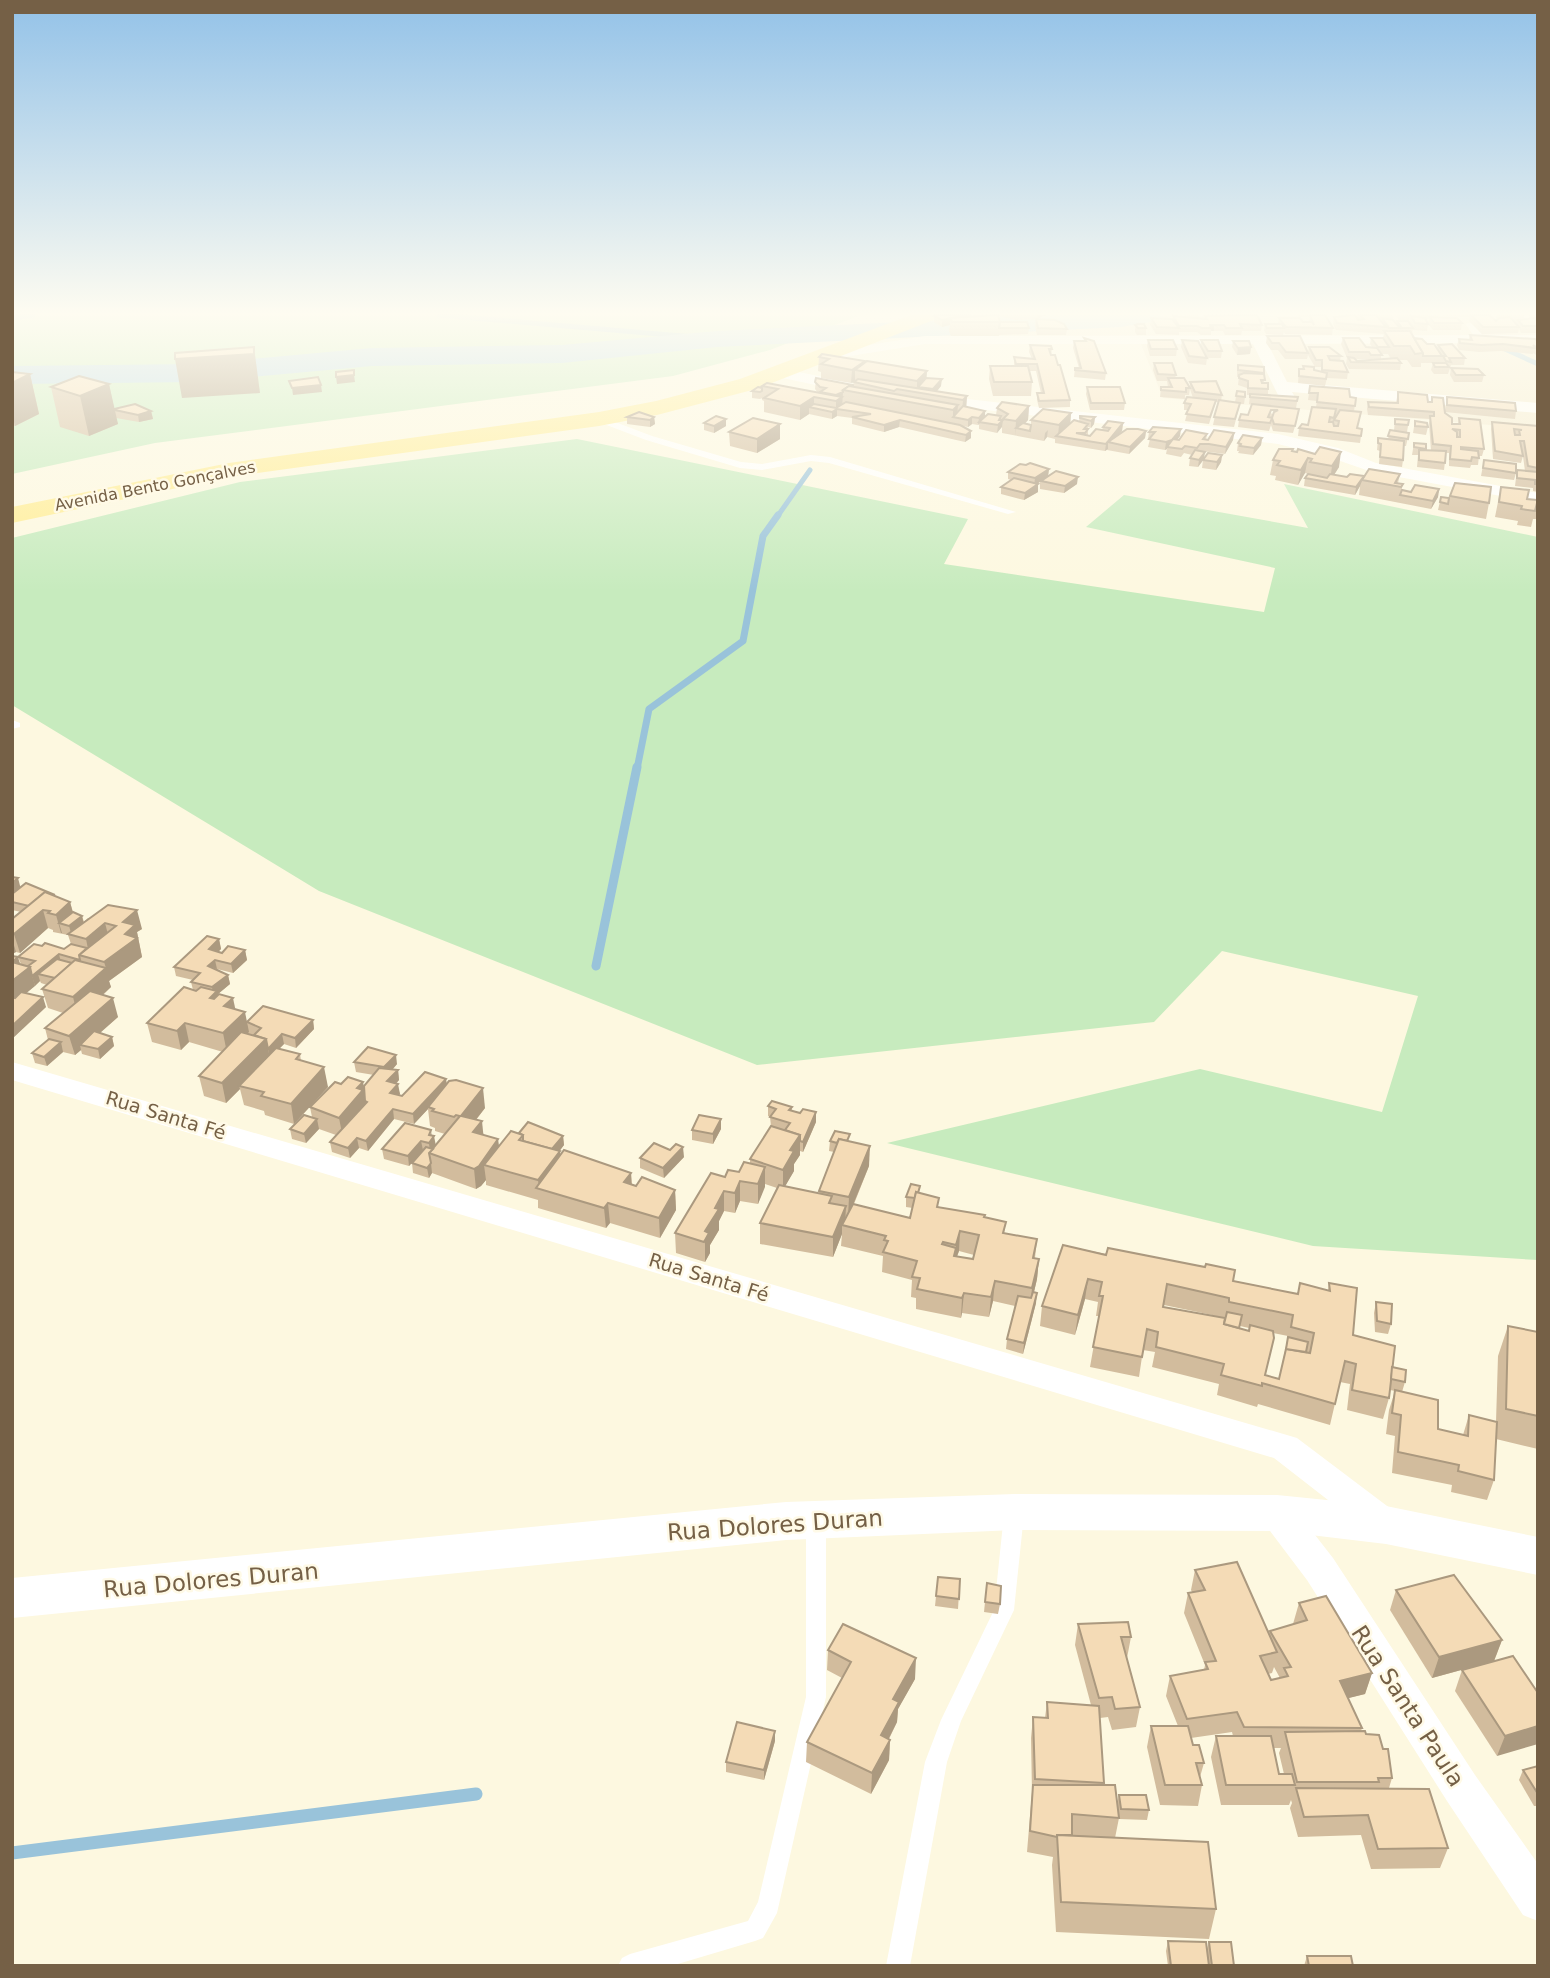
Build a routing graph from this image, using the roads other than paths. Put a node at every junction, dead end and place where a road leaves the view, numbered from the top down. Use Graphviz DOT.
graph roads {
  1 [pos="516,407"];
  2 [pos="654,407"];
  3 [pos="1000,407"];
  4 [pos="426,419"];
  5 [pos="599,419"];
  6 [pos="1538,498"];
  7 [pos="1011,512"];
  8 [pos="12,515"];
  9 [pos="12,1070"];
  10 [pos="1014,1512"];
  11 [pos="1277,1513"];
  12 [pos="816,1519"];
  13 [pos="1386,1525"];
  14 [pos="1538,1556"];
  15 [pos="12,1598"];
  16 [pos="1538,1900"];
  17 [pos="630,1966"];
  18 [pos="898,1966"];
  1 -- 4 [label="main road, Avenida Bento Gonçalves"];
  2 -- 5 [label="main road, Avenida Bento Gonçalves"];
  3 -- 6 [label="street"];
  5 -- 7 [label="lane"];
  5 -- 8 [label="main road, Avenida Bento Gonçalves"];
  9 -- 13 [label="street, Rua Santa Fé"];
  10 -- 11 [label="street, Rua Dolores Duran"];
  10 -- 12 [label="street, Rua Dolores Duran"];
  10 -- 18 [label="lane"];
  11 -- 13 [label="street, Rua Dolores Duran"];
  11 -- 16 [label="street, Rua Santa Paula"];
  12 -- 15 [label="street, Rua Dolores Duran"];
  12 -- 17 [label="lane"];
  13 -- 14 [label="street, Rua Dolores Duran"];
}
